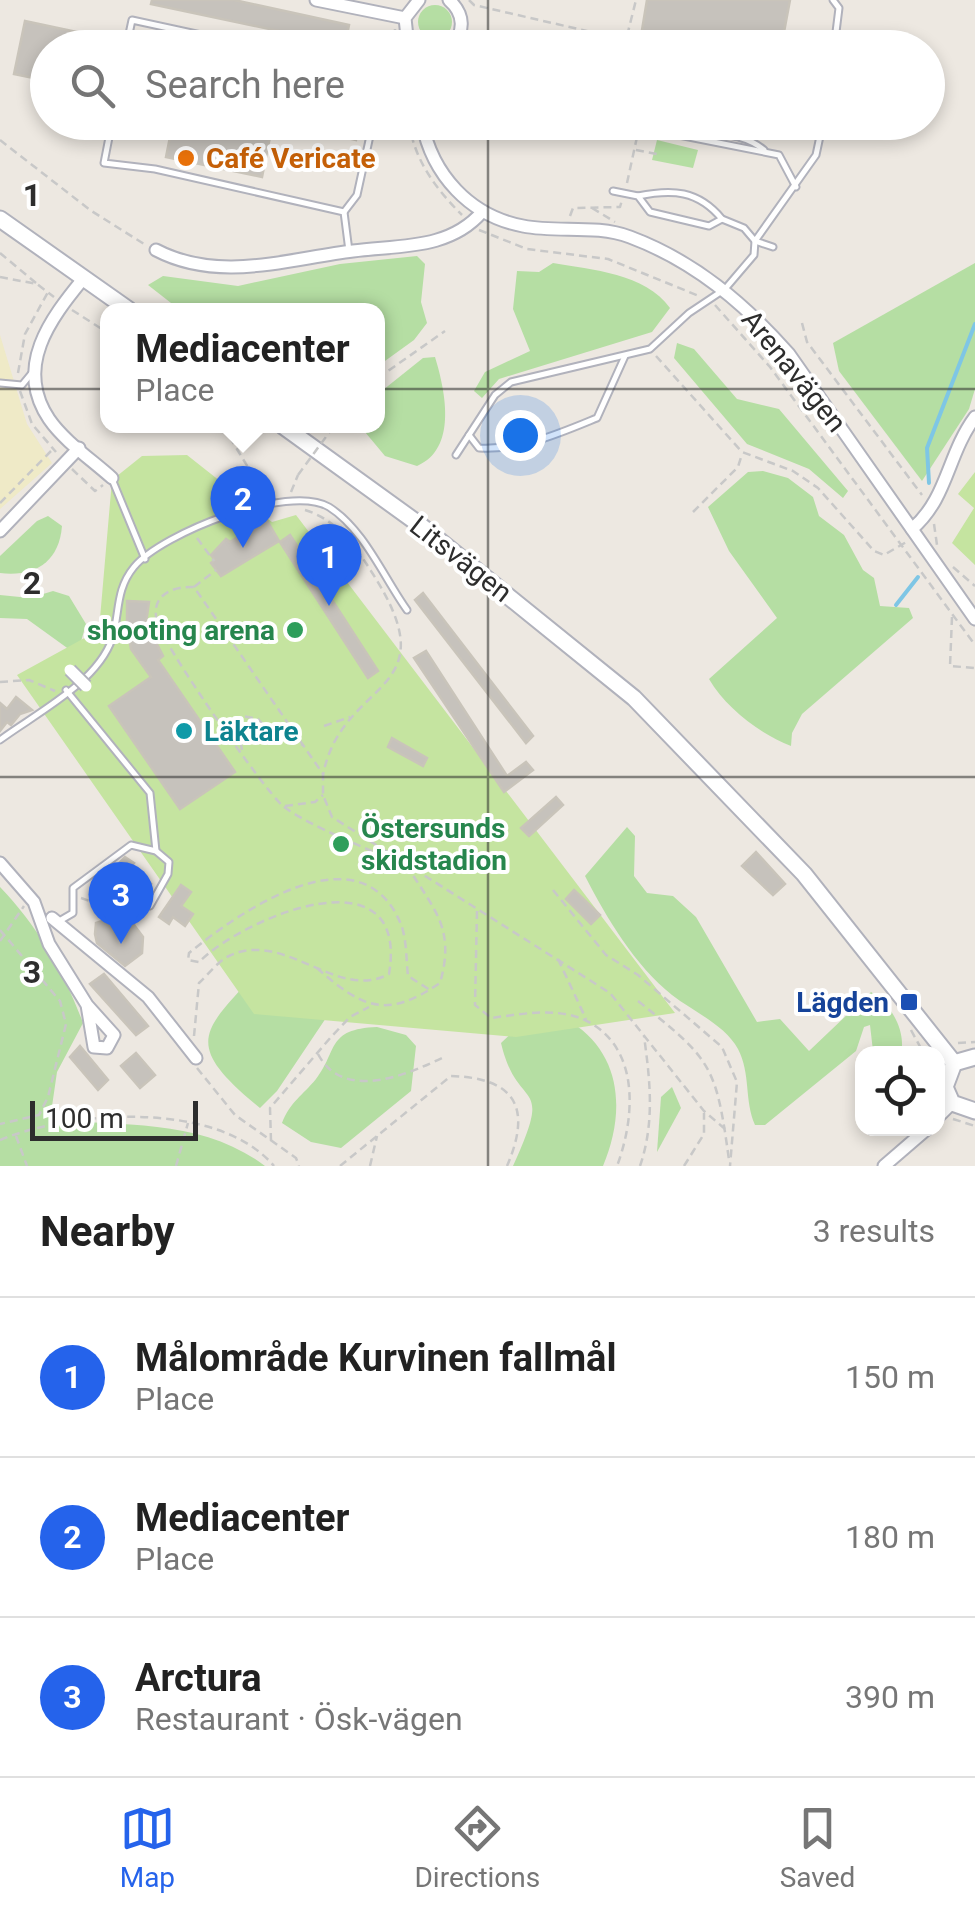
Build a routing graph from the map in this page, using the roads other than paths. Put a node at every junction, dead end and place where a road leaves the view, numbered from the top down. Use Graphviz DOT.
graph roads {
  1 [pos="316,0"];
  2 [pos="418,0"];
  3 [pos="449,0"];
  4 [pos="834,0"];
  5 [pos="405,18"];
  6 [pos="130,30"];
  7 [pos="178,30"];
  8 [pos="406,30"];
  9 [pos="461,30"];
  10 [pos="836,30"];
  11 [pos="108,140"];
  12 [pos="369,140"];
  13 [pos="428,140"];
  14 [pos="715,140"];
  15 [pos="819,140"];
  16 [pos="796,187"];
  17 [pos="613,191"];
  18 [pos="638,196"];
  19 [pos="344,212"];
  20 [pos="482,212"];
  21 [pos="0,219"];
  22 [pos="722,219"];
  23 [pos="755,241"];
  24 [pos="774,246"];
  25 [pos="156,250"];
  26 [pos="349,251"];
  27 [pos="83,280"];
  28 [pos="725,289"];
  29 [pos="118,303"];
  30 [pos="625,356"];
  31 [pos="35,368"];
  32 [pos="0,384"];
  33 [pos="975,417"];
  34 [pos="293,433"];
  35 [pos="469,436"];
  36 [pos="79,448"];
  37 [pos="456,455"];
  38 [pos="112,478"];
  39 [pos="912,529"];
  40 [pos="0,531"];
  41 [pos="145,559"];
  42 [pos="407,610"];
  43 [pos="975,618"];
  44 [pos="70,670"];
  45 [pos="86,686"];
  46 [pos="66,690"];
  47 [pos="0,740"];
  48 [pos="156,851"];
  49 [pos="0,863"];
  50 [pos="32,899"];
  51 [pos="150,906"];
  52 [pos="52,918"];
  53 [pos="86,1005"];
  54 [pos="975,1057"];
  55 [pos="196,1058"];
  56 [pos="954,1063"];
  57 [pos="952,1104"];
  58 [pos="945,1111"];
  59 [pos="975,1111"];
  60 [pos="919,1136"];
  61 [pos="884,1166"];
  1 -- 5 [label="street"];
  2 -- 5 [label="street"];
  3 -- 9 [label="street"];
  4 -- 10 [label="lane"];
  5 -- 8 [label="street"];
  6 -- 7 [label="lane"];
  11 -- 19 [label="lane"];
  12 -- 19 [label="lane"];
  13 -- 20 [label="street, Arenavägen"];
  14 -- 16 [label="lane"];
  15 -- 16 [label="lane"];
  16 -- 23 [label="lane"];
  17 -- 18 [label="lane"];
  18 -- 22 [label="lane"];
  18 -- 22 [label="lane"];
  19 -- 26 [label="lane"];
  20 -- 26 [label="street"];
  20 -- 28 [label="street, Arenavägen"];
  21 -- 27 [label="main road"];
  22 -- 23 [label="lane"];
  23 -- 24 [label="lane"];
  23 -- 28 [label="lane"];
  25 -- 26 [label="street"];
  27 -- 29 [label="main road"];
  27 -- 31 [label="street"];
  28 -- 30 [label="lane"];
  28 -- 39 [label="street, Arenavägen"];
  30 -- 35 [label="lane"];
  30 -- 35 [label="lane"];
  31 -- 32 [label="lane"];
  31 -- 36 [label="street"];
  33 -- 39 [label="street"];
  34 -- 56 [label="main road, Litsvägen"];
  35 -- 37 [label="lane"];
  36 -- 38 [label="street"];
  36 -- 40 [label="street"];
  38 -- 41 [label="lane"];
  39 -- 43 [label="street, Arenavägen"];
  41 -- 42 [label="lane"];
  41 -- 46 [label="lane"];
  44 -- 45 [label="street, bridge"];
  46 -- 47 [label="lane"];
  46 -- 48 [label="lane"];
  48 -- 51 [label="lane"];
  48 -- 52 [label="lane"];
  49 -- 50 [label="street"];
  50 -- 52 [label="lane"];
  50 -- 53 [label="street"];
  52 -- 55 [label="street"];
  54 -- 56 [label="main road"];
  56 -- 57 [label="main road"];
  57 -- 58 [label="street"];
  57 -- 59 [label="main road"];
  60 -- 61 [label="street"];
}
